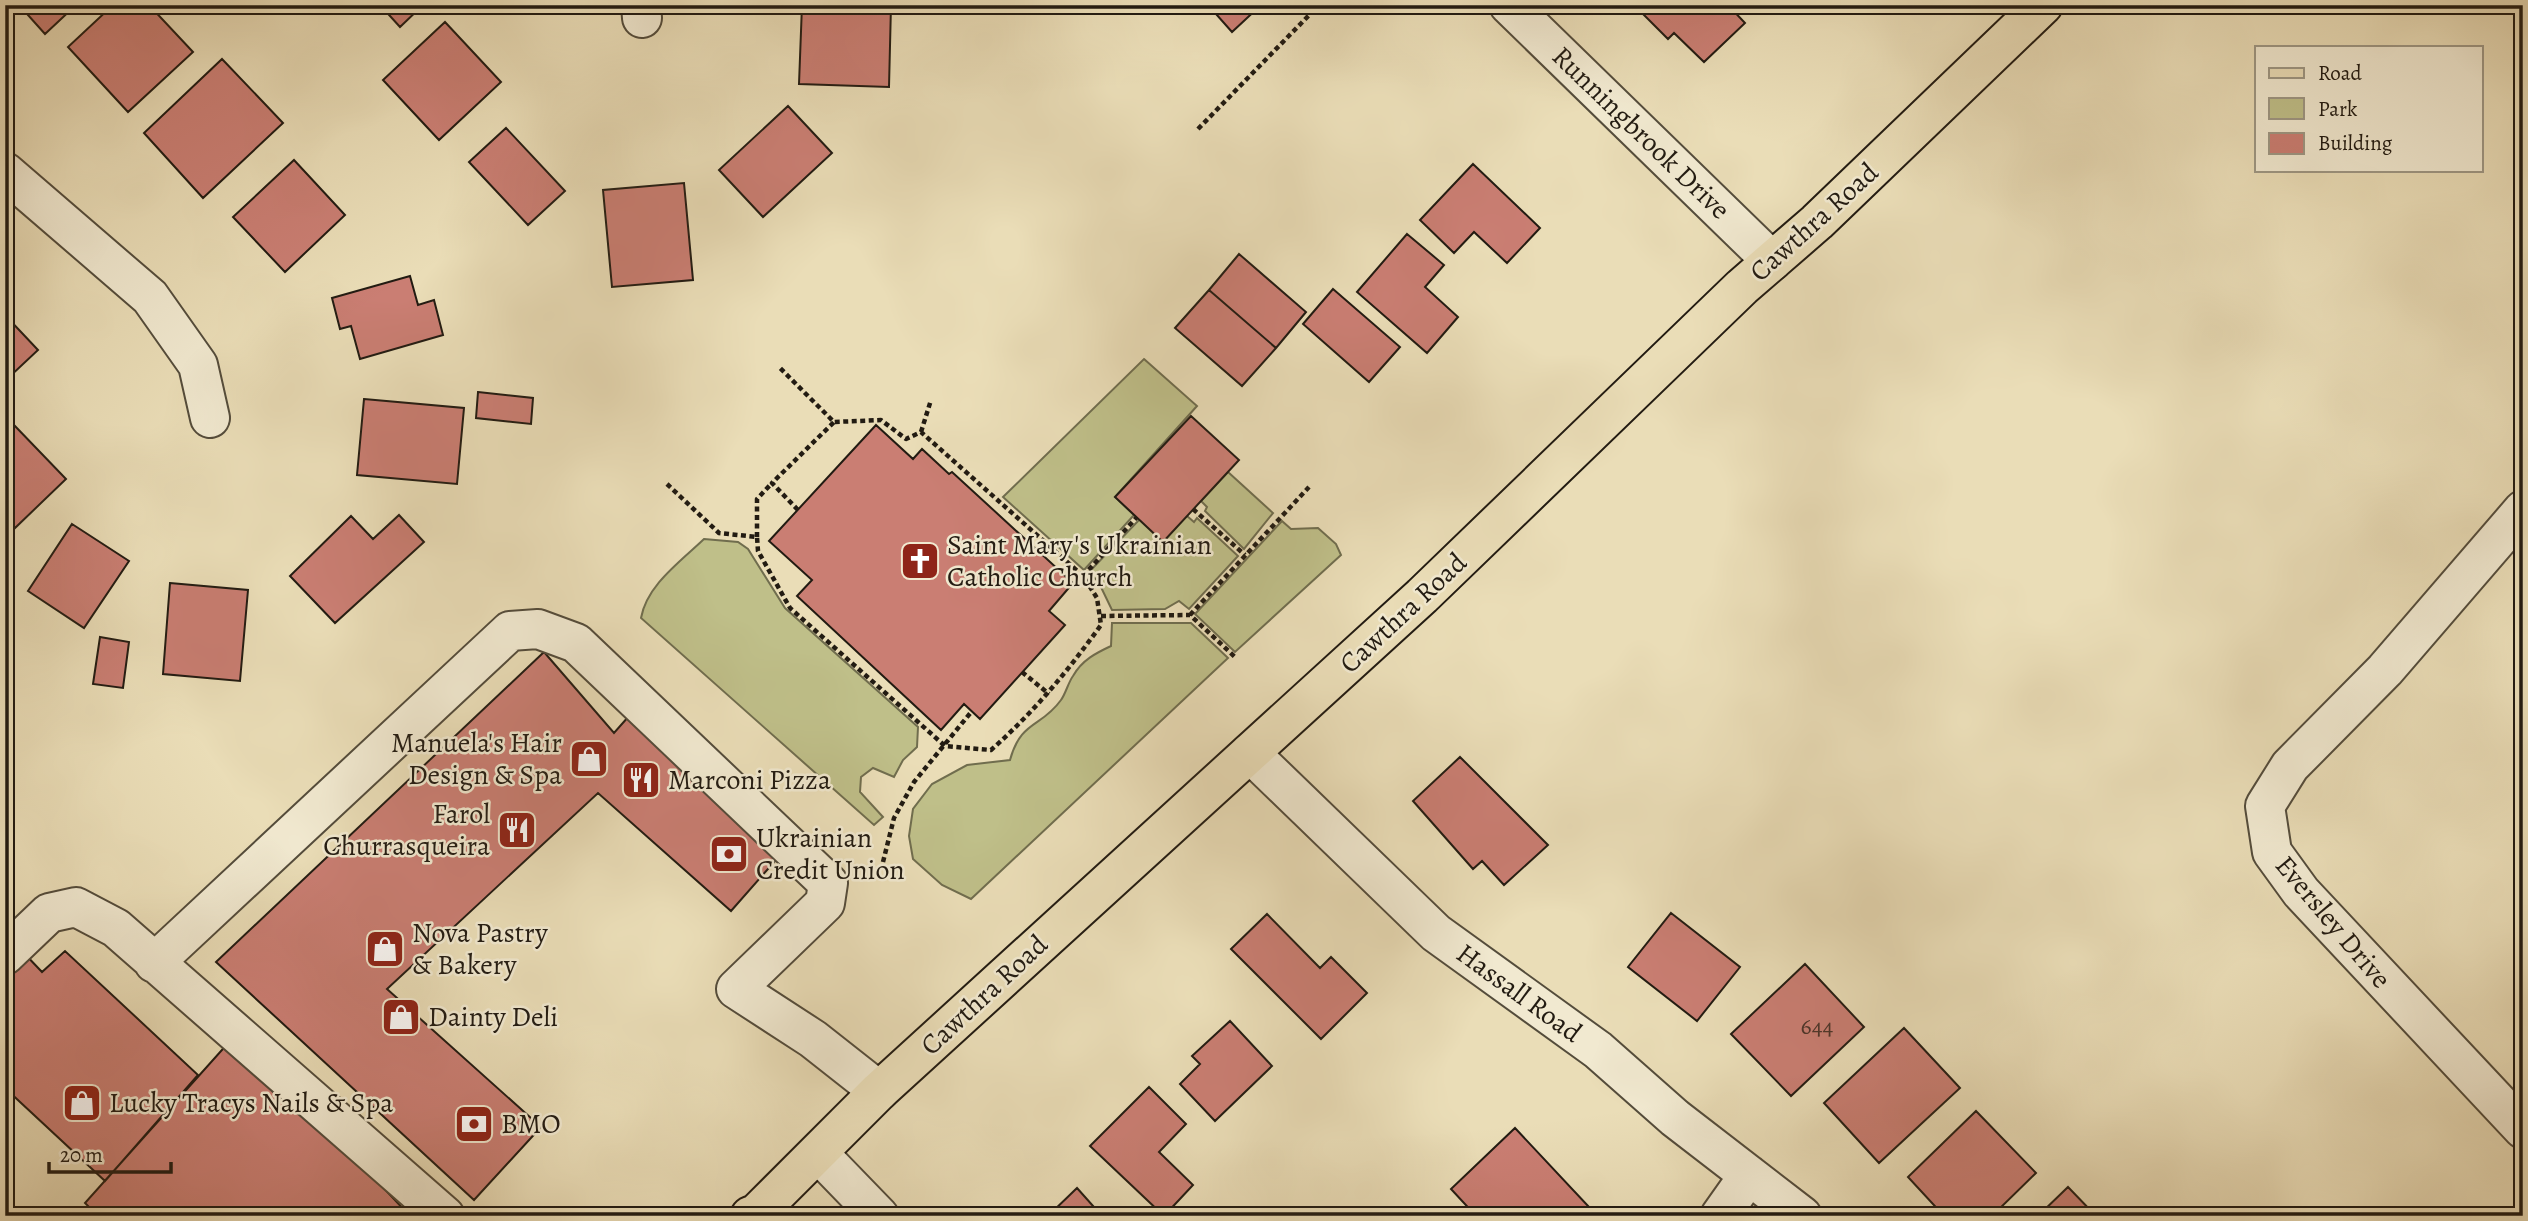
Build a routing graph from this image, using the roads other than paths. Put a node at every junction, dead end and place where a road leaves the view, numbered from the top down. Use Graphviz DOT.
graph roads {
  1 [pos="1509,5"];
  2 [pos="2043,5"];
  3 [pos="5,172"];
  4 [pos="1772,261"];
  5 [pos="210,418"];
  6 [pos="2523,510"];
  7 [pos="1250,753"];
  8 [pos="5,955"];
  9 [pos="154,963"];
  10 [pos="880,1091"];
  11 [pos="2523,1129"];
  12 [pos="818,1153"];
  13 [pos="1749,1175"];
  14 [pos="754,1215"];
  15 [pos="445,1216"];
  16 [pos="879,1216"];
  17 [pos="1720,1216"];
  18 [pos="1802,1216"];
  1 -- 4 [label="street, Runningbrook Drive"];
  2 -- 4 [label="main road, Cawthra Road"];
  3 -- 5 [label="street"];
  4 -- 7 [label="main road, Cawthra Road"];
  6 -- 11 [label="street, Eversley Drive"];
  7 -- 10 [label="main road, Cawthra Road"];
  7 -- 13 [label="street, Hassall Road"];
  8 -- 9 [label="street"];
  9 -- 10 [label="street"];
  9 -- 15 [label="street"];
  10 -- 12 [label="main road, Cawthra Road"];
  12 -- 14 [label="main road, Cawthra Road"];
  12 -- 16 [label="street"];
  13 -- 17 [label="street"];
  13 -- 18 [label="street, Hassall Road"];
}
